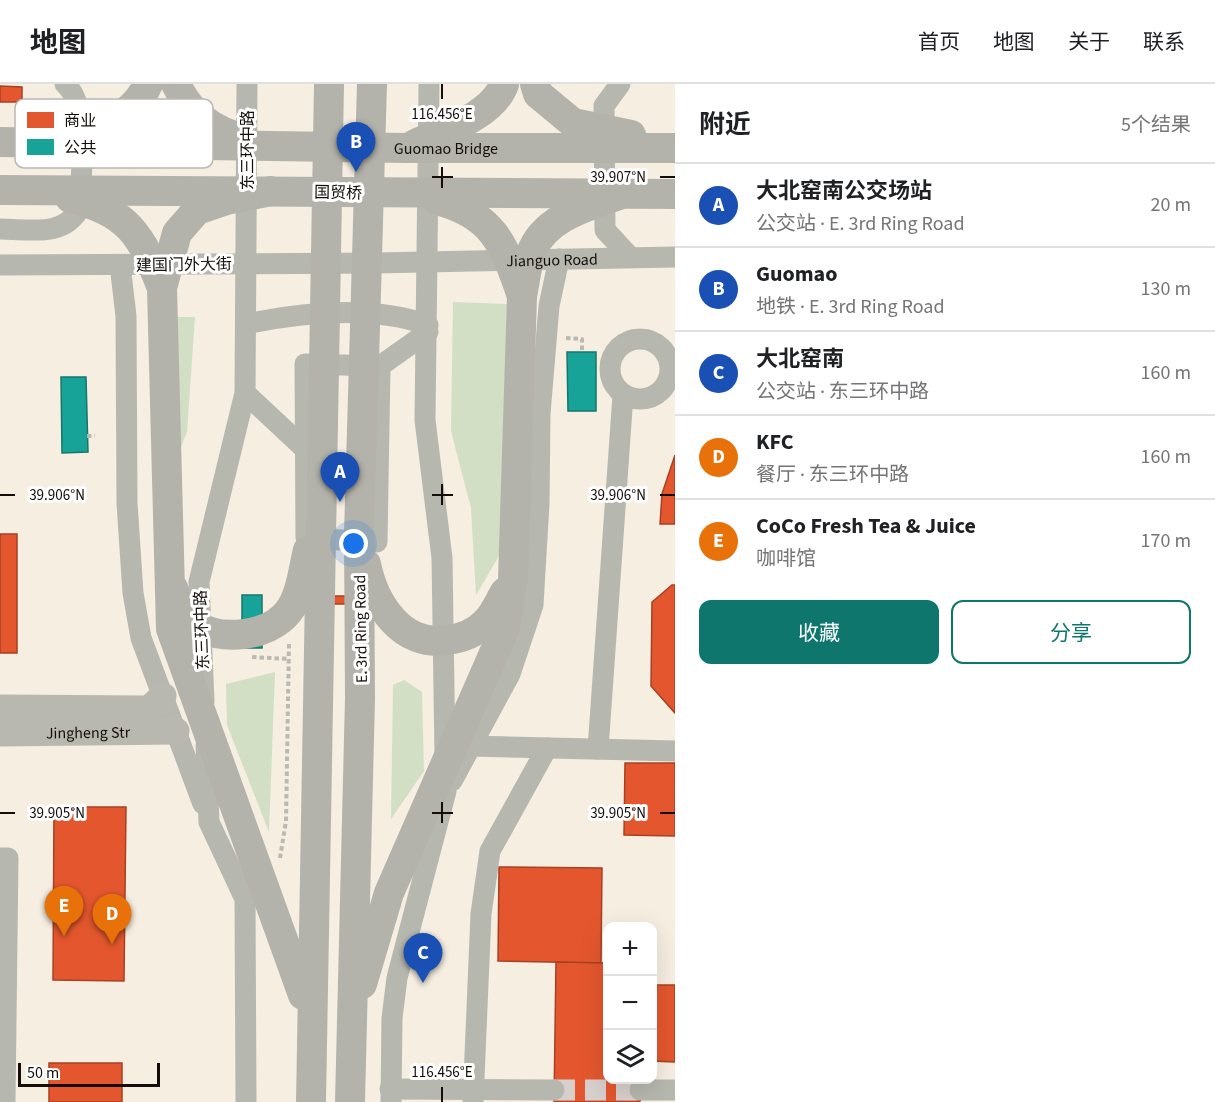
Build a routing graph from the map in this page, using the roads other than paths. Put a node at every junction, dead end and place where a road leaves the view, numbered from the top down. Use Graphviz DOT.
graph roads {
  1 [pos="66,84"];
  2 [pos="148,84"];
  3 [pos="176,84"];
  4 [pos="247,84"];
  5 [pos="329,84"];
  6 [pos="372,84"];
  7 [pos="429,84"];
  8 [pos="504,84"];
  9 [pos="535,84"];
  10 [pos="620,84"];
  11 [pos="76,99"];
  12 [pos="139,99"];
  13 [pos="183,99"];
  14 [pos="213,125"];
  15 [pos="213,145"];
  16 [pos="277,146"];
  17 [pos="675,146"];
  18 [pos="406,148"];
  19 [pos="80,168"];
  20 [pos="0,190"];
  21 [pos="37,190"];
  22 [pos="271,191"];
  23 [pos="406,193"];
  24 [pos="675,194"];
  25 [pos="619,195"];
  26 [pos="0,229"];
  27 [pos="630,257"];
  28 [pos="675,257"];
  29 [pos="559,259"];
  30 [pos="429,262"];
  31 [pos="247,263"];
  32 [pos="0,265"];
  33 [pos="120,265"];
  34 [pos="162,288"];
  35 [pos="522,296"];
  36 [pos="246,324"];
  37 [pos="428,328"];
  38 [pos="669,348"];
  39 [pos="380,366"];
  40 [pos="245,393"];
  41 [pos="623,395"];
  42 [pos="305,449"];
  43 [pos="321,492"];
  44 [pos="359,534"];
  45 [pos="169,579"];
  46 [pos="513,579"];
  47 [pos="163,696"];
  48 [pos="0,708"];
  49 [pos="176,731"];
  50 [pos="0,733"];
  51 [pos="471,746"];
  52 [pos="547,748"];
  53 [pos="598,749"];
  54 [pos="675,751"];
  55 [pos="446,792"];
  56 [pos="209,822"];
  57 [pos="0,858"];
  58 [pos="273,897"];
  59 [pos="245,899"];
  60 [pos="311,1018"];
  61 [pos="350,1024"];
  62 [pos="554,1090"];
  63 [pos="640,1090"];
  64 [pos="675,1090"];
  65 [pos="390,1095"];
  66 [pos="473,1096"];
  67 [pos="5,1102"];
  68 [pos="246,1102"];
  69 [pos="310,1102"];
  70 [pos="350,1102"];
  1 -- 11 [label="street"];
  2 -- 12 [label="highway"];
  3 -- 13 [label="highway"];
  4 -- 31 [label="street, 东三环中路"];
  5 -- 43 [label="highway"];
  6 -- 44 [label="highway, E. 3rd Ring Road"];
  7 -- 30 [label="street"];
  8 -- 18 [label="highway"];
  9 -- 17 [label="highway"];
  10 -- 27 [label="street"];
  14 -- 16 [label="highway"];
  15 -- 16 [label="highway, Guomao Bridge"];
  16 -- 18 [label="highway, Guomao Bridge"];
  17 -- 18 [label="highway, Guomao Bridge"];
  19 -- 26 [label="street"];
  20 -- 21 [label="highway, 国贸桥"];
  21 -- 22 [label="highway, 国贸桥"];
  21 -- 34 [label="highway"];
  22 -- 23 [label="highway, 国贸桥"];
  22 -- 34 [label="highway"];
  23 -- 25 [label="highway, 国贸桥"];
  23 -- 35 [label="highway"];
  24 -- 25 [label="highway, 国贸桥"];
  25 -- 35 [label="highway"];
  27 -- 28 [label="street, Jianguo Road"];
  27 -- 29 [label="street, Jianguo Road"];
  29 -- 30 [label="street, Jianguo Road"];
  29 -- 51 [label="street"];
  30 -- 31 [label="street, Jianguo Road"];
  30 -- 37 [label="street"];
  31 -- 33 [label="street, 建国门外大街"];
  31 -- 36 [label="street, 东三环中路"];
  32 -- 33 [label="street, 建国门外大街"];
  33 -- 47 [label="street"];
  34 -- 45 [label="highway"];
  35 -- 46 [label="highway"];
  36 -- 37 [label="street"];
  36 -- 40 [label="street, 东三环中路"];
  37 -- 39 [label="street"];
  37 -- 55 [label="street"];
  38 -- 41 [label="street"];
  38 -- 41 [label="street"];
  39 -- 42 [label="street"];
  39 -- 42 [label="street"];
  40 -- 42 [label="street"];
  40 -- 56 [label="street, 东三环中路"];
  41 -- 53 [label="street"];
  43 -- 45 [label="highway"];
  43 -- 60 [label="highway"];
  44 -- 46 [label="highway"];
  44 -- 61 [label="highway, E. 3rd Ring Road"];
  45 -- 60 [label="highway"];
  46 -- 61 [label="highway"];
  47 -- 48 [label="main road, Jingheng Str"];
  47 -- 49 [label="street"];
  49 -- 50 [label="main road, Jingheng Str"];
  49 -- 56 [label="street"];
  51 -- 52 [label="street"];
  51 -- 55 [label="street"];
  52 -- 53 [label="street"];
  52 -- 66 [label="street"];
  53 -- 54 [label="street"];
  55 -- 65 [label="street"];
  56 -- 59 [label="street, 东三环中路"];
  57 -- 67 [label="street"];
  58 -- 59 [label="street"];
  59 -- 68 [label="street, 东三环中路"];
  60 -- 69 [label="highway"];
  61 -- 70 [label="highway, E. 3rd Ring Road"];
  62 -- 66 [label="street"];
  63 -- 64 [label="street"];
  65 -- 66 [label="street"];
}
